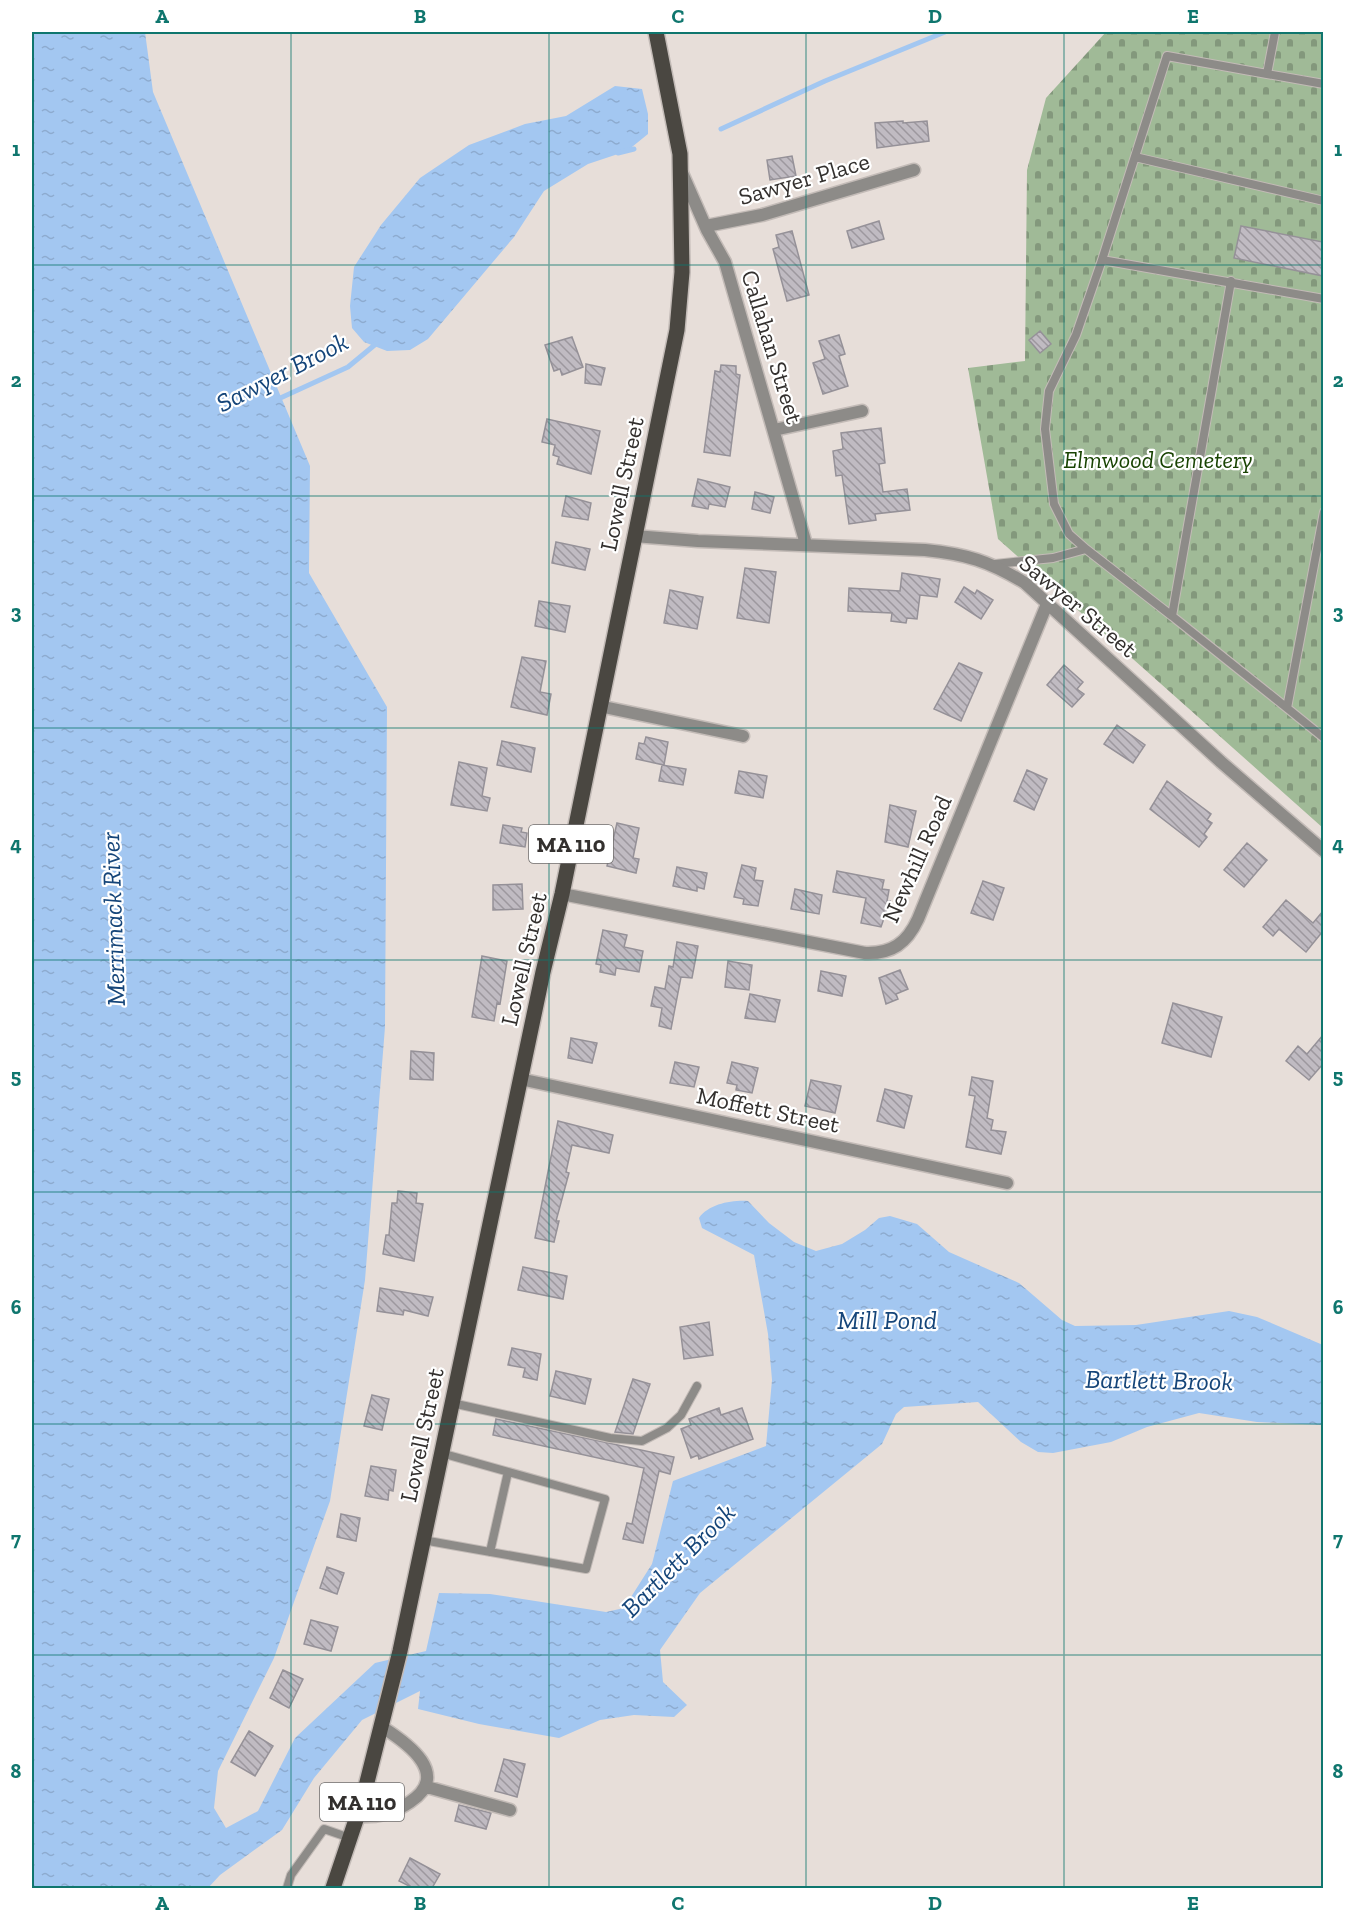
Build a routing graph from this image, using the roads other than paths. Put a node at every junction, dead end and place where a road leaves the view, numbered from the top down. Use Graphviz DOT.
graph roads {
  1 [pos="656,32"];
  2 [pos="1275,32"];
  3 [pos="1267,74"];
  4 [pos="1323,84"];
  5 [pos="1135,157"];
  6 [pos="680,168"];
  7 [pos="914,170"];
  8 [pos="1323,201"];
  9 [pos="706,226"];
  10 [pos="1102,260"];
  11 [pos="1231,281"];
  12 [pos="1323,299"];
  13 [pos="862,411"];
  14 [pos="774,430"];
  15 [pos="1323,512"];
  16 [pos="634,536"];
  17 [pos="806,544"];
  18 [pos="1086,549"];
  19 [pos="994,564"];
  20 [pos="1047,604"];
  21 [pos="1172,616"];
  22 [pos="599,706"];
  23 [pos="1287,708"];
  24 [pos="743,736"];
  25 [pos="1323,738"];
  26 [pos="1323,850"];
  27 [pos="562,894"];
  28 [pos="520,1079"];
  29 [pos="1007,1183"];
  30 [pos="697,1386"];
  31 [pos="451,1403"];
  32 [pos="441,1453"];
  33 [pos="508,1472"];
  34 [pos="423,1540"];
  35 [pos="490,1552"];
  36 [pos="384,1721"];
  37 [pos="427,1787"];
  38 [pos="510,1810"];
  39 [pos="357,1816"];
  40 [pos="350,1838"];
  41 [pos="287,1888"];
  42 [pos="333,1888"];
  1 -- 6 [label="main road, Lowell Street / MA 110"];
  2 -- 3 [label="lane"];
  3 -- 4 [label="lane"];
  3 -- 5 [label="lane"];
  5 -- 8 [label="lane"];
  5 -- 10 [label="lane"];
  6 -- 9 [label="street, Callahan Street"];
  6 -- 16 [label="main road, Lowell Street / MA 110"];
  7 -- 9 [label="street, Sawyer Place"];
  9 -- 14 [label="street, Callahan Street"];
  10 -- 11 [label="lane"];
  10 -- 18 [label="lane"];
  11 -- 12 [label="lane"];
  11 -- 21 [label="lane"];
  13 -- 14 [label="street"];
  14 -- 17 [label="street, Callahan Street"];
  15 -- 23 [label="lane"];
  16 -- 17 [label="street, Sawyer Street"];
  16 -- 22 [label="main road, Lowell Street / MA 110"];
  17 -- 19 [label="street, Sawyer Street"];
  18 -- 19 [label="lane"];
  18 -- 21 [label="lane"];
  19 -- 20 [label="street, Sawyer Street"];
  20 -- 26 [label="street, Sawyer Street"];
  20 -- 27 [label="street, Newhill Road"];
  21 -- 23 [label="lane"];
  22 -- 24 [label="street"];
  22 -- 27 [label="main road, Lowell Street / MA 110"];
  23 -- 25 [label="lane"];
  27 -- 28 [label="main road, Lowell Street / MA 110"];
  28 -- 29 [label="street, Moffett Street"];
  28 -- 31 [label="main road, Lowell Street / MA 110"];
  30 -- 31 [label="lane"];
  31 -- 32 [label="main road, Lowell Street / MA 110"];
  32 -- 33 [label="lane"];
  32 -- 34 [label="main road, Lowell Street / MA 110"];
  33 -- 35 [label="lane"];
  33 -- 35 [label="lane"];
  34 -- 35 [label="lane"];
  34 -- 36 [label="main road, Lowell Street / MA 110"];
  36 -- 37 [label="street"];
  36 -- 39 [label="main road, Lowell Street / MA 110"];
  37 -- 38 [label="street"];
  37 -- 39 [label="street"];
  39 -- 40 [label="main road, Lowell Street / MA 110"];
  40 -- 41 [label="lane"];
  40 -- 42 [label="main road, Lowell Street / MA 110"];
}
